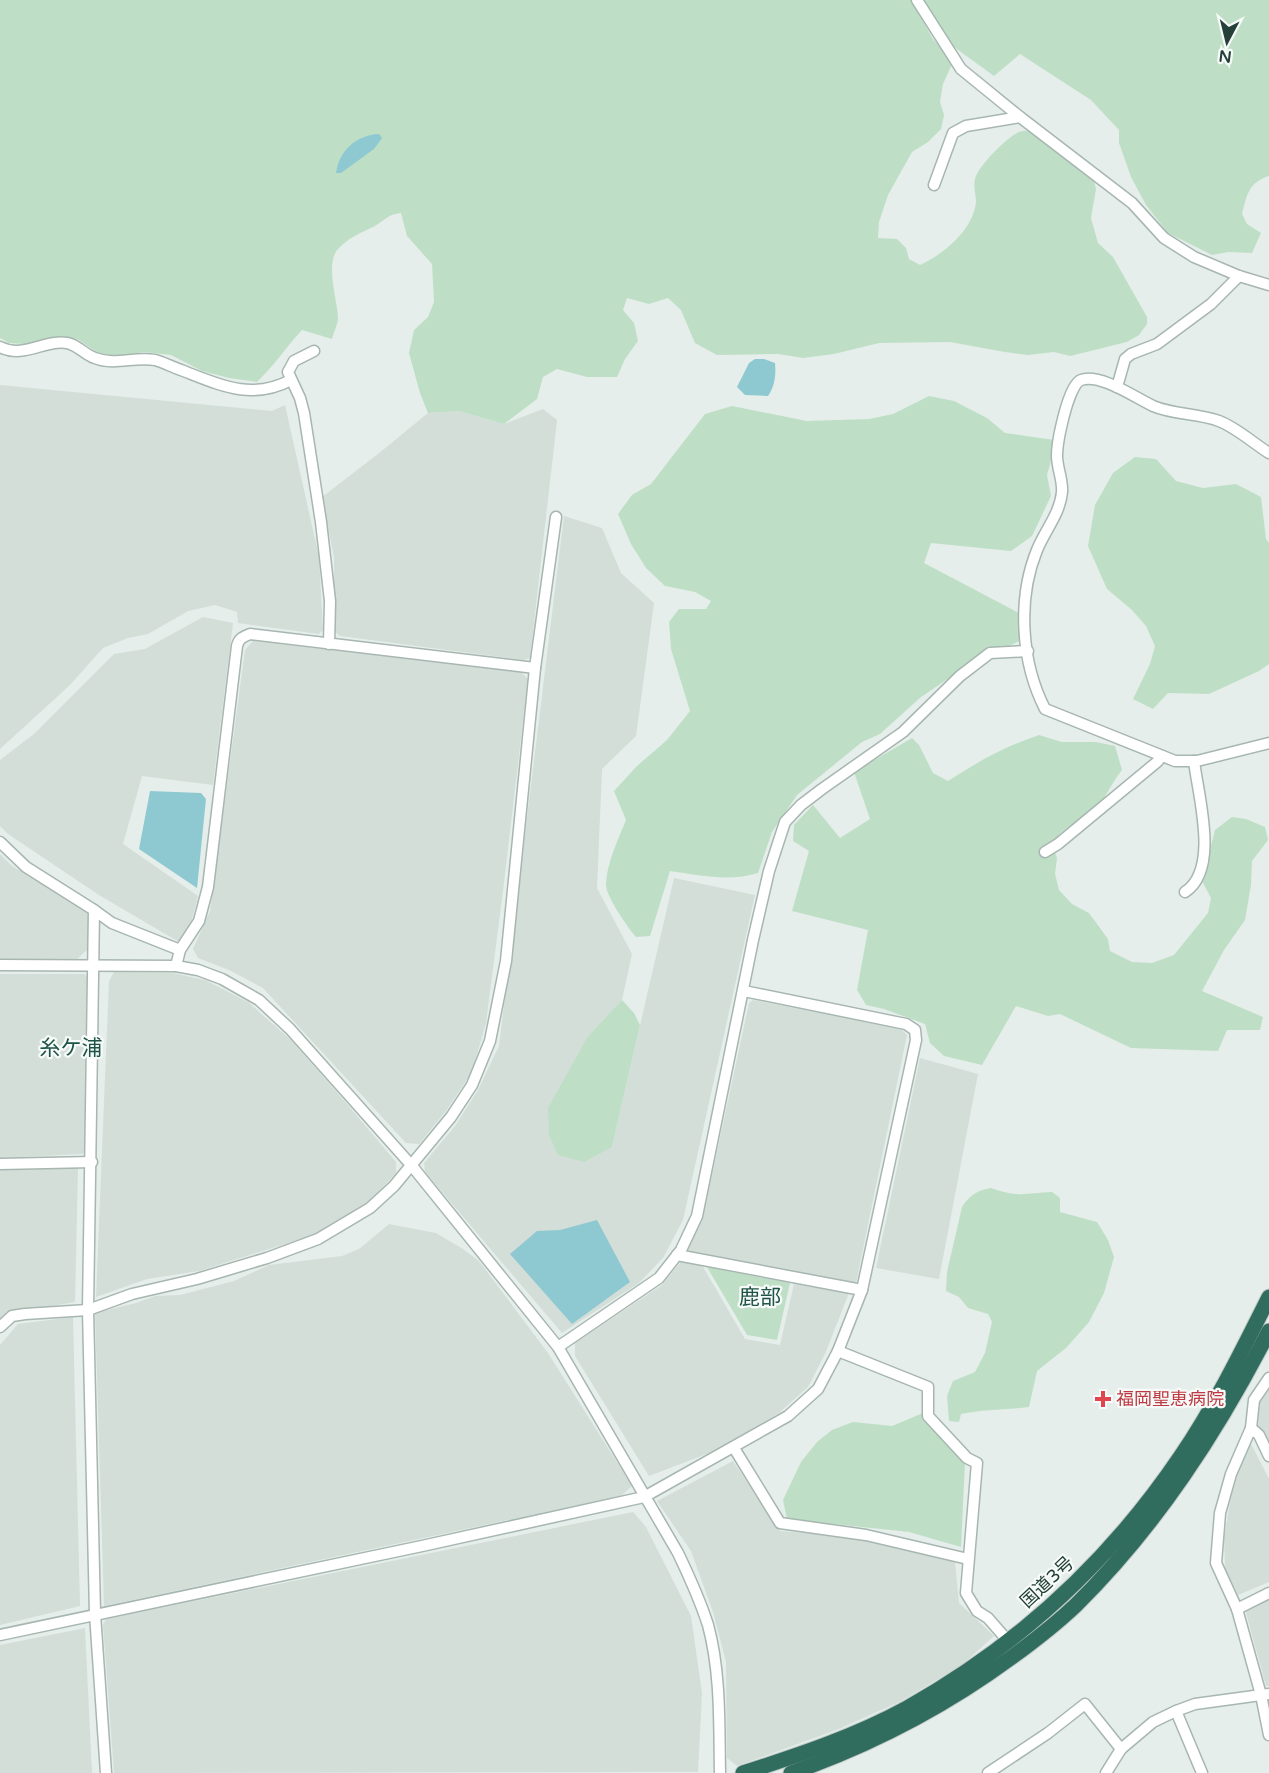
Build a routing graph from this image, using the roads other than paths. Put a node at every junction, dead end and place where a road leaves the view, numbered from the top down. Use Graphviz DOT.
graph roads {
  1 [pos="917,0"];
  2 [pos="1020,117"];
  3 [pos="934,185"];
  4 [pos="1239,276"];
  5 [pos="1269,285"];
  6 [pos="0,346"];
  7 [pos="314,351"];
  8 [pos="291,380"];
  9 [pos="1117,387"];
  10 [pos="1269,453"];
  11 [pos="556,516"];
  12 [pos="328,644"];
  13 [pos="1028,651"];
  14 [pos="535,668"];
  15 [pos="1269,743"];
  16 [pos="1162,756"];
  17 [pos="1194,761"];
  18 [pos="0,842"];
  19 [pos="1045,852"];
  20 [pos="1185,891"];
  21 [pos="94,910"];
  22 [pos="180,950"];
  23 [pos="0,965"];
  24 [pos="94,966"];
  25 [pos="176,966"];
  26 [pos="744,991"];
  27 [pos="92,1162"];
  28 [pos="0,1164"];
  29 [pos="412,1166"];
  30 [pos="678,1255"];
  31 [pos="862,1290"];
  32 [pos="1269,1297"];
  33 [pos="88,1310"];
  34 [pos="0,1327"];
  35 [pos="1269,1331"];
  36 [pos="558,1347"];
  37 [pos="838,1352"];
  38 [pos="1269,1378"];
  39 [pos="1251,1428"];
  40 [pos="734,1448"];
  41 [pos="1269,1456"];
  42 [pos="644,1497"];
  43 [pos="968,1559"];
  44 [pos="1269,1593"];
  45 [pos="1237,1609"];
  46 [pos="95,1614"];
  47 [pos="0,1635"];
  48 [pos="1008,1641"];
  49 [pos="1265,1694"];
  50 [pos="1176,1711"];
  51 [pos="1269,1735"];
  52 [pos="1121,1749"];
  53 [pos="106,1773"];
  54 [pos="720,1773"];
  55 [pos="743,1773"];
  56 [pos="791,1773"];
  57 [pos="991,1773"];
  58 [pos="1106,1773"];
  59 [pos="1202,1773"];
  1 -- 2 [label="street"];
  2 -- 3 [label="street"];
  2 -- 4 [label="street"];
  4 -- 5 [label="street"];
  4 -- 9 [label="street"];
  6 -- 8 [label="street"];
  7 -- 8 [label="street"];
  8 -- 12 [label="street"];
  9 -- 10 [label="street"];
  9 -- 13 [label="street"];
  11 -- 14 [label="street"];
  12 -- 14 [label="street"];
  12 -- 22 [label="street"];
  13 -- 16 [label="street"];
  13 -- 26 [label="street"];
  14 -- 29 [label="street"];
  15 -- 17 [label="street"];
  16 -- 17 [label="street"];
  16 -- 19 [label="street"];
  17 -- 20 [label="street"];
  18 -- 21 [label="street"];
  21 -- 22 [label="street"];
  21 -- 24 [label="street"];
  22 -- 25 [label="street"];
  23 -- 24 [label="street"];
  24 -- 25 [label="street"];
  24 -- 27 [label="street"];
  25 -- 29 [label="street"];
  26 -- 30 [label="street"];
  26 -- 31 [label="street"];
  27 -- 28 [label="street"];
  27 -- 33 [label="street"];
  29 -- 33 [label="street"];
  29 -- 36 [label="street"];
  30 -- 31 [label="street"];
  30 -- 36 [label="street"];
  31 -- 37 [label="street"];
  32 -- 48 [label="highway, 国道3号"];
  33 -- 34 [label="street"];
  33 -- 46 [label="street"];
  35 -- 56 [label="highway, 国道3号"];
  36 -- 42 [label="street"];
  37 -- 40 [label="street"];
  37 -- 43 [label="street"];
  38 -- 39 [label="street"];
  39 -- 41 [label="street"];
  39 -- 45 [label="street"];
  40 -- 42 [label="street"];
  40 -- 43 [label="street"];
  42 -- 46 [label="street"];
  42 -- 54 [label="street"];
  43 -- 48 [label="street"];
  44 -- 45 [label="street"];
  45 -- 49 [label="street"];
  46 -- 47 [label="street"];
  46 -- 53 [label="street"];
  48 -- 55 [label="highway, 国道3号"];
  49 -- 50 [label="street"];
  49 -- 51 [label="street"];
  50 -- 52 [label="street"];
  50 -- 59 [label="street"];
  52 -- 57 [label="street"];
  52 -- 58 [label="street"];
}
